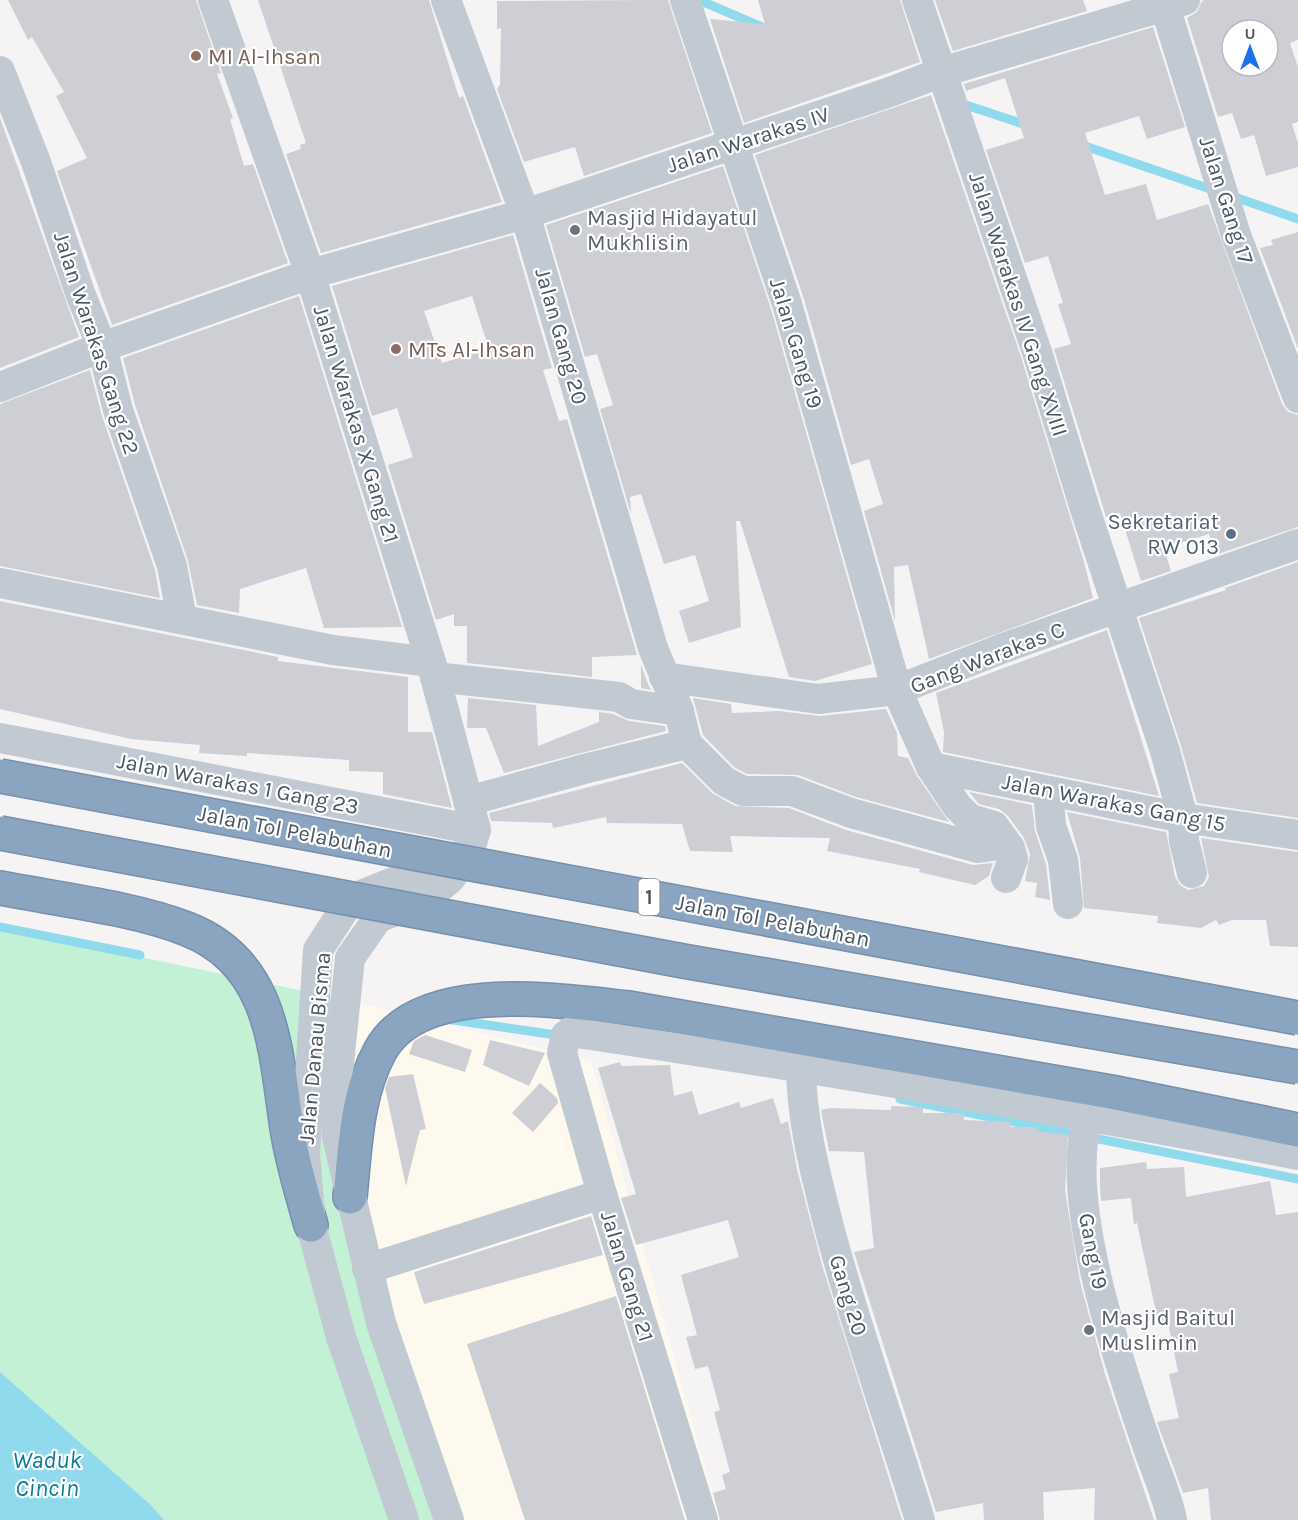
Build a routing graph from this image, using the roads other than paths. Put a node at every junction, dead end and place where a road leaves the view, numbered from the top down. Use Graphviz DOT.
graph roads {
  1 [pos="213,0"];
  2 [pos="446,0"];
  3 [pos="917,0"];
  4 [pos="1171,2"];
  5 [pos="687,3"];
  6 [pos="0,71"];
  7 [pos="941,84"];
  8 [pos="734,144"];
  9 [pos="525,214"];
  10 [pos="310,274"];
  11 [pos="102,347"];
  12 [pos="0,387"];
  13 [pos="1298,398"];
  14 [pos="1298,544"];
  15 [pos="0,583"];
  16 [pos="1118,609"];
  17 [pos="183,619"];
  18 [pos="433,670"];
  19 [pos="664,677"];
  20 [pos="897,690"];
  21 [pos="679,711"];
  22 [pos="0,738"];
  23 [pos="687,744"];
  24 [pos="931,767"];
  25 [pos="0,776"];
  26 [pos="1048,791"];
  27 [pos="468,801"];
  28 [pos="1183,818"];
  29 [pos="0,833"];
  30 [pos="1298,835"];
  31 [pos="472,841"];
  32 [pos="1005,844"];
  33 [pos="1192,873"];
  34 [pos="1006,878"];
  35 [pos="0,888"];
  36 [pos="1068,904"];
  37 [pos="1298,1018"];
  38 [pos="1298,1067"];
  39 [pos="801,1077"];
  40 [pos="1086,1129"];
  41 [pos="1298,1130"];
  42 [pos="1298,1155"];
  43 [pos="602,1194"];
  44 [pos="350,1197"];
  45 [pos="311,1225"];
  46 [pos="367,1269"];
  47 [pos="381,1323"];
  48 [pos="341,1337"];
  49 [pos="404,1520"];
  50 [pos="449,1520"];
  51 [pos="703,1520"];
  52 [pos="920,1520"];
  53 [pos="1172,1520"];
  1 -- 10 [label="street, Jalan Warakas X Gang 21"];
  2 -- 9 [label="street, Jalan Gang 20"];
  3 -- 7 [label="street, Jalan Warakas IV Gang XVIII"];
  4 -- 7 [label="street, Jalan Warakas IV"];
  4 -- 13 [label="street, Jalan Gang 17"];
  5 -- 8 [label="street, Jalan Gang 19"];
  6 -- 11 [label="street, Jalan Warakas Gang 22"];
  7 -- 8 [label="street, Jalan Warakas IV"];
  7 -- 16 [label="street, Jalan Warakas IV Gang XVIII"];
  8 -- 9 [label="street, Jalan Warakas IV"];
  8 -- 20 [label="street, Jalan Gang 19"];
  9 -- 10 [label="street, Jalan Warakas IV"];
  9 -- 19 [label="street, Jalan Gang 20"];
  10 -- 11 [label="street, Jalan Warakas IV"];
  10 -- 18 [label="street, Jalan Warakas X Gang 21"];
  11 -- 12 [label="street, Jalan Warakas IV"];
  11 -- 17 [label="street, Jalan Warakas Gang 22"];
  14 -- 16 [label="street, Gang Warakas C"];
  15 -- 17 [label="street"];
  16 -- 20 [label="street, Gang Warakas C"];
  16 -- 28 [label="street, Jalan Warakas IV Gang XVIII"];
  17 -- 18 [label="street"];
  18 -- 21 [label="street"];
  18 -- 27 [label="street, Jalan Warakas X Gang 21"];
  19 -- 20 [label="street, Gang Warakas C"];
  19 -- 21 [label="street, Jalan Gang 20"];
  20 -- 24 [label="street, Jalan Gang 19"];
  21 -- 23 [label="street, Jalan Gang 20"];
  22 -- 31 [label="street, Jalan Warakas 1 Gang 23"];
  23 -- 27 [label="street"];
  23 -- 32 [label="street"];
  24 -- 26 [label="street, Jalan Warakas Gang 15"];
  24 -- 32 [label="street, Jalan Gang 19"];
  25 -- 37 [label="highway, Jalan Tol Pelabuhan / 1, bridge"];
  26 -- 28 [label="street, Jalan Warakas Gang 15"];
  26 -- 36 [label="street"];
  27 -- 31 [label="street, Jalan Warakas X Gang 21"];
  28 -- 30 [label="street, Jalan Warakas Gang 15"];
  28 -- 33 [label="street, Jalan Warakas IV Gang XVIII"];
  29 -- 38 [label="highway, bridge"];
  31 -- 44 [label="street, Jalan Danau Bisma"];
  31 -- 45 [label="street, Jalan Danau Bisma"];
  32 -- 34 [label="street"];
  35 -- 45 [label="highway"];
  39 -- 40 [label="street"];
  39 -- 43 [label="street, Jalan Gang 21"];
  39 -- 52 [label="street, Gang 20"];
  40 -- 42 [label="street"];
  40 -- 53 [label="street, Gang 19"];
  41 -- 44 [label="highway"];
  43 -- 46 [label="street"];
  43 -- 51 [label="street, Jalan Gang 21"];
  44 -- 46 [label="street, Jalan Danau Bisma"];
  45 -- 48 [label="street, Jalan Danau Bisma"];
  46 -- 47 [label="street, Jalan Danau Bisma"];
  47 -- 48 [label="street"];
  47 -- 50 [label="street, Jalan Danau Bisma"];
  48 -- 49 [label="street, Jalan Danau Bisma"];
}
